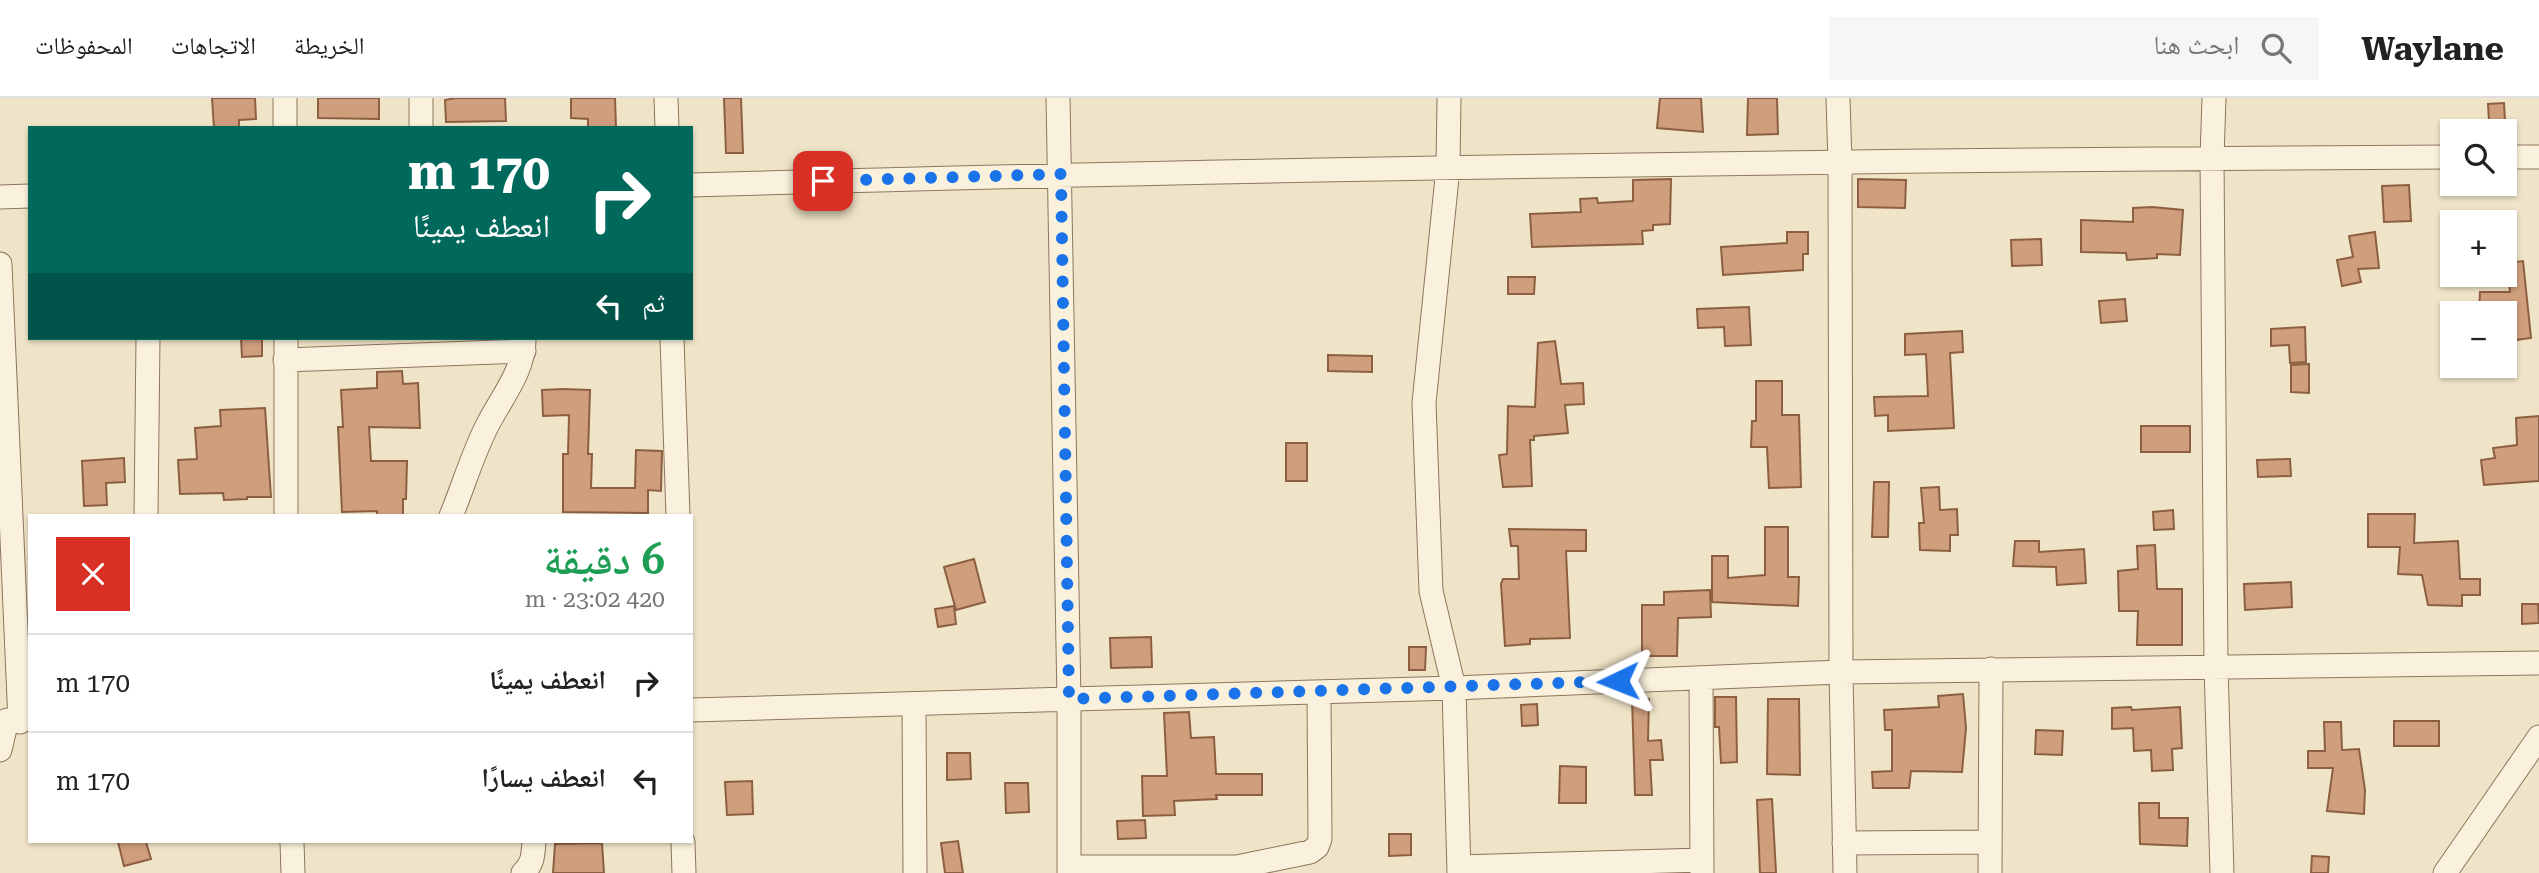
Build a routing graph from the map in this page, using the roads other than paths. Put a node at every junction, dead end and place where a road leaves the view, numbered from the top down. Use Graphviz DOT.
graph roads {
  1 [pos="285,98"];
  2 [pos="421,98"];
  3 [pos="666,98"];
  4 [pos="1058,98"];
  5 [pos="1449,98"];
  6 [pos="1838,98"];
  7 [pos="2214,98"];
  8 [pos="285,126"];
  9 [pos="421,126"];
  10 [pos="667,126"];
  11 [pos="2440,157"];
  12 [pos="2517,157"];
  13 [pos="2539,157"];
  14 [pos="2212,158"];
  15 [pos="1840,163"];
  16 [pos="1448,167"];
  17 [pos="1061,174"];
  18 [pos="693,185"];
  19 [pos="28,196"];
  20 [pos="0,197"];
  21 [pos="0,264"];
  22 [pos="148,340"];
  23 [pos="672,340"];
  24 [pos="524,345"];
  25 [pos="286,349"];
  26 [pos="145,514"];
  27 [pos="286,514"];
  28 [pos="452,514"];
  29 [pos="678,514"];
  30 [pos="14,557"];
  31 [pos="2539,663"];
  32 [pos="2216,666"];
  33 [pos="1991,669"];
  34 [pos="1841,672"];
  35 [pos="1700,678"];
  36 [pos="1454,688"];
  37 [pos="1319,692"];
  38 [pos="1069,699"];
  39 [pos="914,704"];
  40 [pos="693,710"];
  41 [pos="14,721"];
  42 [pos="2539,737"];
  43 [pos="0,750"];
  44 [pos="1990,842"];
  45 [pos="292,843"];
  46 [pos="534,843"];
  47 [pos="684,843"];
  48 [pos="1844,843"];
  49 [pos="1702,866"];
  50 [pos="1069,870"];
  51 [pos="1237,870"];
  52 [pos="1459,870"];
  53 [pos="293,873"];
  54 [pos="523,873"];
  55 [pos="684,873"];
  56 [pos="915,873"];
  57 [pos="1845,873"];
  58 [pos="1990,873"];
  59 [pos="2222,873"];
  60 [pos="2445,873"];
  1 -- 8 [label="street"];
  2 -- 9 [label="street"];
  3 -- 10 [label="street"];
  4 -- 17 [label="street"];
  5 -- 16 [label="street"];
  6 -- 15 [label="street"];
  7 -- 14 [label="street"];
  11 -- 14 [label="street"];
  12 -- 13 [label="street"];
  14 -- 15 [label="street"];
  14 -- 32 [label="street"];
  15 -- 16 [label="street"];
  15 -- 34 [label="street"];
  16 -- 17 [label="street"];
  16 -- 36 [label="street"];
  17 -- 18 [label="street"];
  17 -- 38 [label="street"];
  19 -- 20 [label="street"];
  21 -- 30 [label="street"];
  22 -- 26 [label="street"];
  23 -- 29 [label="street"];
  24 -- 25 [label="street"];
  24 -- 28 [label="street"];
  25 -- 27 [label="street"];
  30 -- 41 [label="street"];
  31 -- 32 [label="street"];
  32 -- 33 [label="street"];
  32 -- 59 [label="street"];
  33 -- 34 [label="street"];
  33 -- 44 [label="street"];
  34 -- 35 [label="street"];
  34 -- 48 [label="street"];
  35 -- 36 [label="street"];
  35 -- 49 [label="street"];
  36 -- 37 [label="street"];
  36 -- 52 [label="street"];
  37 -- 38 [label="street"];
  37 -- 51 [label="street"];
  38 -- 39 [label="street"];
  38 -- 50 [label="street"];
  39 -- 40 [label="street"];
  39 -- 56 [label="street"];
  41 -- 43 [label="street"];
  42 -- 60 [label="street"];
  44 -- 48 [label="street"];
  44 -- 58 [label="street"];
  45 -- 53 [label="street"];
  46 -- 54 [label="street"];
  47 -- 55 [label="street"];
  48 -- 57 [label="street"];
  49 -- 52 [label="street"];
  50 -- 51 [label="street"];
}
